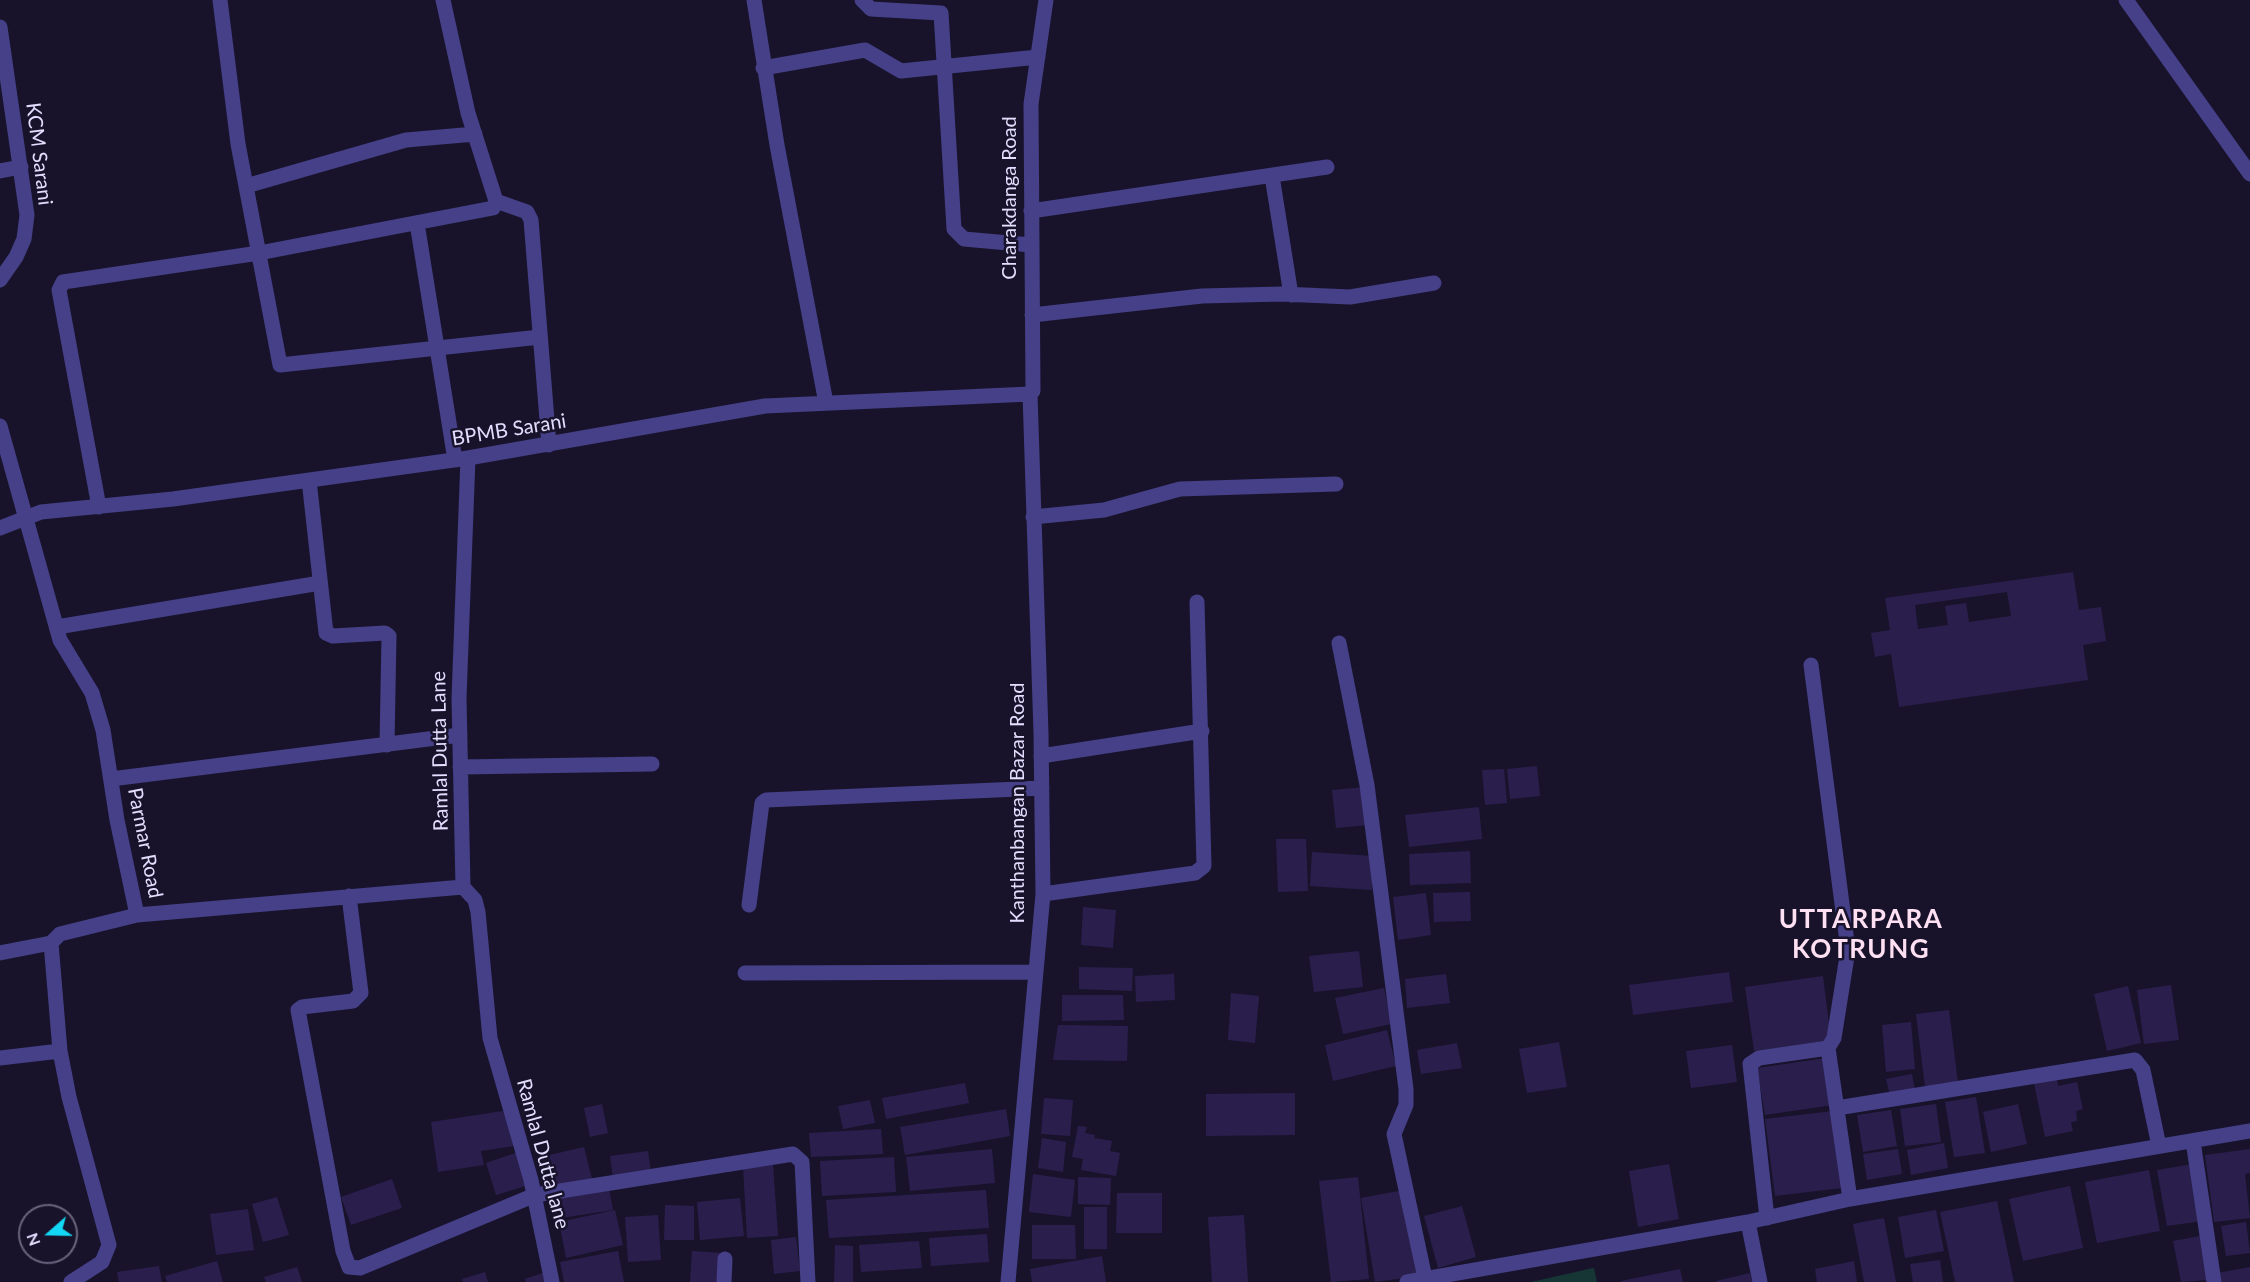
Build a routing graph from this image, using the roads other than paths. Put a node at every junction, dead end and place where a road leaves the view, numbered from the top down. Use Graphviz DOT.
graph roads {
  1 [pos="220,0"];
  2 [pos="443,0"];
  3 [pos="754,0"];
  4 [pos="862,0"];
  5 [pos="1046,0"];
  6 [pos="2126,0"];
  7 [pos="0,27"];
  8 [pos="1038,57"];
  9 [pos="945,67"];
  10 [pos="763,68"];
  11 [pos="475,134"];
  12 [pos="21,167"];
  13 [pos="1327,167"];
  14 [pos="0,171"];
  15 [pos="2250,174"];
  16 [pos="1272,176"];
  17 [pos="246,186"];
  18 [pos="496,201"];
  19 [pos="1031,211"];
  20 [pos="417,223"];
  21 [pos="1031,245"];
  22 [pos="259,253"];
  23 [pos="0,280"];
  24 [pos="1434,283"];
  25 [pos="1291,295"];
  26 [pos="1032,315"];
  27 [pos="540,337"];
  28 [pos="437,346"];
  29 [pos="1029,395"];
  30 [pos="826,403"];
  31 [pos="0,426"];
  32 [pos="549,445"];
  33 [pos="462,459"];
  34 [pos="309,480"];
  35 [pos="1336,484"];
  36 [pos="99,507"];
  37 [pos="1033,517"];
  38 [pos="26,518"];
  39 [pos="0,528"];
  40 [pos="320,583"];
  41 [pos="1197,602"];
  42 [pos="57,627"];
  43 [pos="1339,643"];
  44 [pos="1811,665"];
  45 [pos="1202,731"];
  46 [pos="460,735"];
  47 [pos="387,745"];
  48 [pos="1041,756"];
  49 [pos="652,764"];
  50 [pos="460,767"];
  51 [pos="111,779"];
  52 [pos="1042,788"];
  53 [pos="463,887"];
  54 [pos="1043,894"];
  55 [pos="349,896"];
  56 [pos="749,905"];
  57 [pos="137,915"];
  58 [pos="51,943"];
  59 [pos="0,953"];
  60 [pos="1035,972"];
  61 [pos="745,973"];
  62 [pos="490,1038"];
  63 [pos="1828,1048"];
  64 [pos="60,1051"];
  65 [pos="0,1058"];
  66 [pos="1836,1108"];
  67 [pos="2250,1131"];
  68 [pos="2193,1141"];
  69 [pos="2159,1146"];
  70 [pos="535,1195"];
  71 [pos="1850,1199"];
  72 [pos="1767,1218"];
  73 [pos="1749,1222"];
  74 [pos="725,1259"];
  75 [pos="1425,1278"];
  76 [pos="71,1282"];
  77 [pos="552,1282"];
  78 [pos="724,1282"];
  79 [pos="808,1282"];
  80 [pos="1008,1282"];
  81 [pos="1407,1282"];
  82 [pos="1760,1282"];
  83 [pos="2214,1282"];
  1 -- 17 [label="street"];
  2 -- 11 [label="street"];
  3 -- 10 [label="street"];
  4 -- 9 [label="street"];
  5 -- 8 [label="street, Charakdanga Road"];
  6 -- 15 [label="street"];
  7 -- 12 [label="street, KCM Sarani"];
  8 -- 9 [label="street"];
  8 -- 19 [label="street, Charakdanga Road"];
  9 -- 10 [label="street"];
  9 -- 21 [label="street"];
  10 -- 30 [label="street"];
  11 -- 17 [label="street"];
  11 -- 18 [label="street"];
  12 -- 14 [label="street"];
  12 -- 23 [label="street, KCM Sarani"];
  13 -- 16 [label="street"];
  16 -- 19 [label="street"];
  16 -- 25 [label="street"];
  17 -- 22 [label="street"];
  18 -- 20 [label="street"];
  18 -- 27 [label="street"];
  19 -- 21 [label="street, Charakdanga Road"];
  20 -- 22 [label="street"];
  20 -- 28 [label="street, Ramlal Dutta Lane"];
  21 -- 26 [label="street, Charakdanga Road"];
  22 -- 28 [label="street"];
  22 -- 36 [label="street"];
  24 -- 25 [label="street"];
  25 -- 26 [label="street"];
  26 -- 29 [label="street, Charakdanga Road"];
  27 -- 28 [label="street"];
  27 -- 32 [label="street"];
  28 -- 33 [label="street, Ramlal Dutta Lane"];
  29 -- 30 [label="street, BPMB Sarani"];
  29 -- 37 [label="street, Kanthanbangan Bazar Road"];
  30 -- 32 [label="street, BPMB Sarani"];
  31 -- 38 [label="street"];
  32 -- 33 [label="street, BPMB Sarani"];
  33 -- 34 [label="street, BPMB Sarani"];
  33 -- 46 [label="street, Ramlal Dutta Lane"];
  34 -- 36 [label="street, BPMB Sarani"];
  34 -- 40 [label="street"];
  35 -- 37 [label="street"];
  36 -- 38 [label="street, BPMB Sarani"];
  37 -- 48 [label="street, Kanthanbangan Bazar Road"];
  38 -- 39 [label="street, BPMB Sarani"];
  38 -- 42 [label="street, Parmar Road"];
  40 -- 42 [label="street"];
  40 -- 47 [label="street"];
  41 -- 45 [label="street"];
  42 -- 51 [label="street, Parmar Road"];
  43 -- 75 [label="street"];
  44 -- 63 [label="street"];
  45 -- 48 [label="street"];
  45 -- 54 [label="street"];
  46 -- 47 [label="street"];
  46 -- 50 [label="street, Ramlal Dutta Lane"];
  47 -- 51 [label="street"];
  48 -- 52 [label="street, Kanthanbangan Bazar Road"];
  49 -- 50 [label="street"];
  50 -- 53 [label="street, Ramlal Dutta Lane"];
  51 -- 57 [label="street, Parmar Road"];
  52 -- 54 [label="street, Kanthanbangan Bazar Road"];
  52 -- 56 [label="street"];
  53 -- 55 [label="street"];
  53 -- 62 [label="street, Ramlal Dutta Lane"];
  54 -- 60 [label="street, Kanthanbangan Bazar Road"];
  55 -- 57 [label="street"];
  55 -- 70 [label="street"];
  57 -- 58 [label="street, Parmar Road"];
  58 -- 59 [label="street, Parmar Road"];
  58 -- 64 [label="street"];
  60 -- 61 [label="street"];
  60 -- 80 [label="street, Kanthanbangan Bazar Road"];
  62 -- 70 [label="street, Ramlal Dutta lane"];
  63 -- 66 [label="street"];
  63 -- 72 [label="street"];
  64 -- 65 [label="street"];
  64 -- 76 [label="street"];
  66 -- 69 [label="street"];
  66 -- 71 [label="street"];
  67 -- 68 [label="street"];
  68 -- 69 [label="street"];
  68 -- 83 [label="street"];
  69 -- 71 [label="street"];
  70 -- 77 [label="street, Ramlal Dutta lane"];
  70 -- 79 [label="street"];
  71 -- 72 [label="street"];
  72 -- 73 [label="street"];
  73 -- 75 [label="street"];
  73 -- 82 [label="street"];
  74 -- 78 [label="street"];
  75 -- 81 [label="street"];
}
